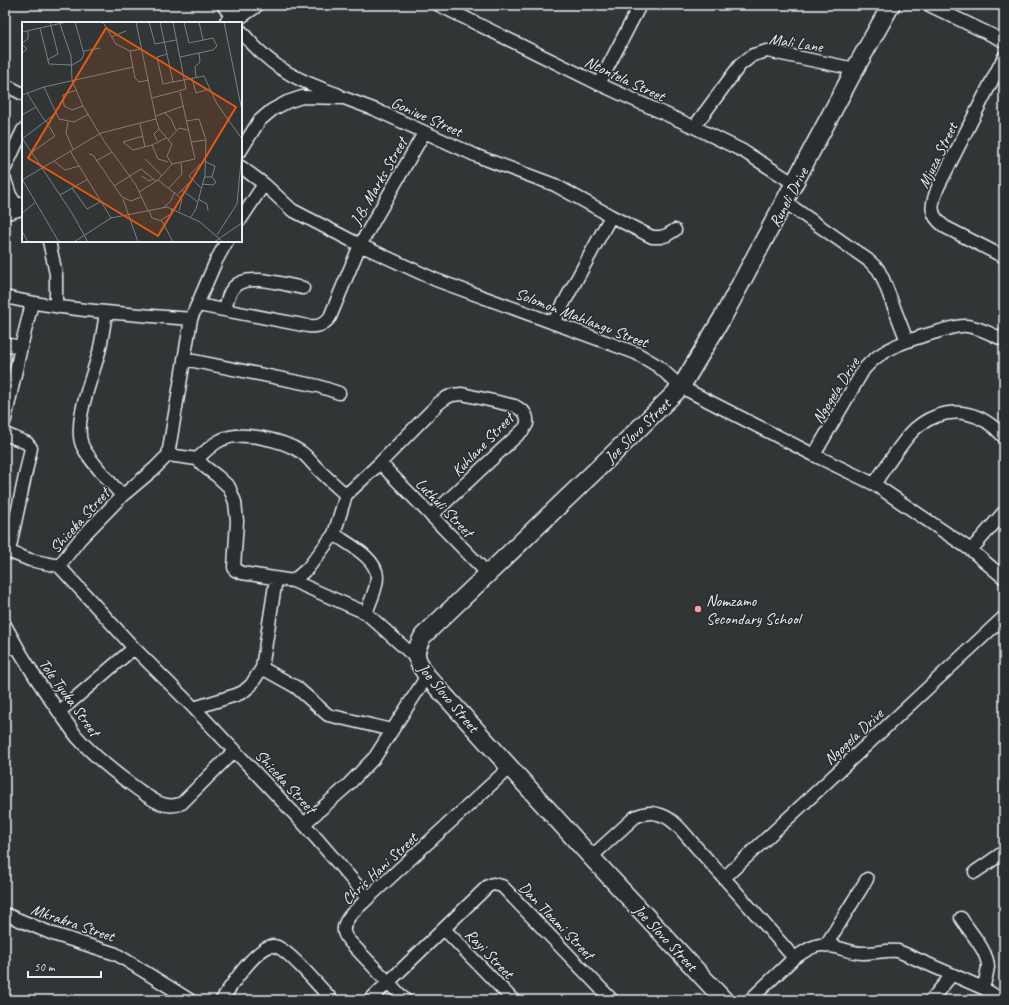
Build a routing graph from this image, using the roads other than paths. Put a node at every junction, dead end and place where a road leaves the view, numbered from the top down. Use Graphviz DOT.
graph roads {
  1 [pos="223,5"];
  2 [pos="254,5"];
  3 [pos="441,5"];
  4 [pos="640,5"];
  5 [pos="891,5"];
  6 [pos="929,5"];
  7 [pos="234,22"];
  8 [pos="237,22"];
  9 [pos="242,32"];
  10 [pos="1004,41"];
  11 [pos="1004,57"];
  12 [pos="855,69"];
  13 [pos="598,84"];
  14 [pos="5,85"];
  15 [pos="22,94"];
  16 [pos="344,98"];
  17 [pos="694,127"];
  18 [pos="22,132"];
  19 [pos="424,133"];
  20 [pos="242,148"];
  21 [pos="5,168"];
  22 [pos="242,169"];
  23 [pos="5,180"];
  24 [pos="264,184"];
  25 [pos="795,184"];
  26 [pos="785,202"];
  27 [pos="15,208"];
  28 [pos="611,216"];
  29 [pos="242,217"];
  30 [pos="675,230"];
  31 [pos="49,242"];
  32 [pos="226,242"];
  33 [pos="360,245"];
  34 [pos="1004,257"];
  35 [pos="303,288"];
  36 [pos="5,297"];
  37 [pos="32,303"];
  38 [pos="198,305"];
  39 [pos="56,306"];
  40 [pos="225,310"];
  41 [pos="106,312"];
  42 [pos="191,320"];
  43 [pos="553,322"];
  44 [pos="1004,340"];
  45 [pos="907,341"];
  46 [pos="5,344"];
  47 [pos="21,347"];
  48 [pos="184,359"];
  49 [pos="681,387"];
  50 [pos="340,393"];
  51 [pos="5,420"];
  52 [pos="5,434"];
  53 [pos="1004,437"];
  54 [pos="168,455"];
  55 [pos="814,455"];
  56 [pos="197,460"];
  57 [pos="380,463"];
  58 [pos="874,484"];
  59 [pos="346,495"];
  60 [pos="122,496"];
  61 [pos="1004,512"];
  62 [pos="431,516"];
  63 [pos="334,534"];
  64 [pos="971,550"];
  65 [pos="7,551"];
  66 [pos="59,566"];
  67 [pos="488,574"];
  68 [pos="1004,578"];
  69 [pos="276,579"];
  70 [pos="293,581"];
  71 [pos="366,613"];
  72 [pos="1004,617"];
  73 [pos="5,625"];
  74 [pos="11,648"];
  75 [pos="134,648"];
  76 [pos="416,658"];
  77 [pos="262,668"];
  78 [pos="427,676"];
  79 [pos="194,708"];
  80 [pos="59,712"];
  81 [pos="392,730"];
  82 [pos="235,750"];
  83 [pos="509,768"];
  84 [pos="304,824"];
  85 [pos="1004,852"];
  86 [pos="591,857"];
  87 [pos="975,872"];
  88 [pos="724,878"];
  89 [pos="867,879"];
  90 [pos="368,898"];
  91 [pos="5,914"];
  92 [pos="961,918"];
  93 [pos="444,929"];
  94 [pos="826,945"];
  95 [pos="794,958"];
  96 [pos="951,976"];
  97 [pos="389,983"];
  98 [pos="983,988"];
  99 [pos="190,1000"];
  100 [pos="222,1000"];
  101 [pos="332,1000"];
  102 [pos="370,1000"];
  103 [pos="405,1000"];
  104 [pos="513,1000"];
  105 [pos="612,1000"];
  106 [pos="724,1000"];
  107 [pos="750,1000"];
  108 [pos="932,1000"];
  109 [pos="1002,1000"];
  1 -- 7 [label="street"];
  2 -- 8 [label="street"];
  3 -- 13 [label="street, Ntontela Street"];
  4 -- 13 [label="street"];
  5 -- 12 [label="street, Runeli Drive"];
  6 -- 10 [label="street"];
  9 -- 16 [label="street"];
  11 -- 34 [label="street, Mjuza Street"];
  12 -- 17 [label="street, Mali Lane"];
  12 -- 25 [label="street, Runeli Drive"];
  13 -- 17 [label="street, Ntontela Street"];
  14 -- 15 [label="street"];
  16 -- 19 [label="street, Goniwe Street"];
  16 -- 20 [label="street, Goniwe Street"];
  17 -- 25 [label="street, Ntontela Street"];
  18 -- 21 [label="street"];
  19 -- 28 [label="street, Goniwe Street"];
  19 -- 33 [label="street, J.B. Marks Street"];
  22 -- 24 [label="street, Solomon Mahlangu Street"];
  23 -- 27 [label="street"];
  24 -- 29 [label="street"];
  24 -- 33 [label="street, Solomon Mahlangu Street"];
  25 -- 26 [label="street, Runeli Drive"];
  26 -- 45 [label="street"];
  26 -- 49 [label="street, Runeli Drive"];
  28 -- 30 [label="street, Goniwe Street"];
  28 -- 43 [label="street"];
  31 -- 39 [label="street"];
  32 -- 38 [label="street"];
  33 -- 40 [label="street"];
  33 -- 43 [label="street, Solomon Mahlangu Street"];
  35 -- 40 [label="street"];
  36 -- 37 [label="street"];
  37 -- 39 [label="street"];
  37 -- 47 [label="street"];
  38 -- 40 [label="street"];
  38 -- 42 [label="street"];
  39 -- 41 [label="street"];
  41 -- 42 [label="street"];
  41 -- 60 [label="street"];
  42 -- 48 [label="street"];
  43 -- 49 [label="street, Solomon Mahlangu Street"];
  44 -- 45 [label="street, Ngogela Drive"];
  45 -- 55 [label="street, Ngogela Drive"];
  46 -- 47 [label="street"];
  47 -- 51 [label="street"];
  48 -- 50 [label="street"];
  48 -- 54 [label="street"];
  49 -- 55 [label="street, Solomon Mahlangu Street"];
  49 -- 67 [label="street, Joe Slovo Street"];
  52 -- 65 [label="street"];
  53 -- 58 [label="street"];
  54 -- 56 [label="street"];
  54 -- 60 [label="street, Shiceka Street"];
  55 -- 58 [label="street, Solomon Mahlangu Street"];
  56 -- 59 [label="street"];
  56 -- 69 [label="street"];
  57 -- 59 [label="street, Kuhlane Street"];
  57 -- 62 [label="street, Luthuli Street"];
  57 -- 62 [label="street, Kuhlane Street"];
  58 -- 64 [label="street, Solomon Mahlangu Street"];
  59 -- 63 [label="street"];
  60 -- 66 [label="street, Shiceka Street"];
  61 -- 64 [label="street"];
  62 -- 67 [label="street, Luthuli Street"];
  63 -- 70 [label="street"];
  63 -- 71 [label="street"];
  64 -- 68 [label="street, Solomon Mahlangu Street"];
  65 -- 66 [label="street"];
  66 -- 75 [label="street, Shiceka Street"];
  67 -- 76 [label="street, Joe Slovo Street"];
  69 -- 70 [label="street"];
  69 -- 77 [label="street"];
  70 -- 71 [label="street"];
  71 -- 76 [label="street"];
  72 -- 88 [label="street, Ngogela Drive"];
  73 -- 74 [label="street, Tole Tyuka Street"];
  74 -- 80 [label="street, Tole Tyuka Street"];
  75 -- 79 [label="street, Shiceka Street"];
  75 -- 80 [label="street"];
  76 -- 78 [label="street, Joe Slovo Street"];
  77 -- 79 [label="street"];
  77 -- 81 [label="street"];
  78 -- 81 [label="street"];
  78 -- 83 [label="street, Joe Slovo Street"];
  79 -- 82 [label="street, Shiceka Street"];
  80 -- 82 [label="street, Tole Tyuka Street"];
  81 -- 84 [label="street"];
  82 -- 84 [label="street, Shiceka Street"];
  83 -- 86 [label="street, Joe Slovo Street"];
  83 -- 90 [label="street, Chris Hani Street"];
  84 -- 90 [label="street, Shiceka Street"];
  85 -- 87 [label="street"];
  86 -- 88 [label="street"];
  86 -- 106 [label="street, Joe Slovo Street"];
  88 -- 95 [label="street"];
  89 -- 94 [label="street"];
  90 -- 97 [label="street, Chris Hani Street"];
  91 -- 99 [label="street, Mkrakra Street"];
  92 -- 98 [label="street"];
  93 -- 97 [label="street, Dan Tloami Street"];
  93 -- 104 [label="street, Rayi Street"];
  93 -- 105 [label="street, Dan Tloami Street"];
  94 -- 95 [label="street"];
  94 -- 96 [label="street"];
  95 -- 107 [label="street"];
  96 -- 98 [label="street"];
  96 -- 108 [label="street"];
  97 -- 102 [label="street, Dan Tloami Street"];
  97 -- 103 [label="street, Chris Hani Street"];
  98 -- 109 [label="street"];
  100 -- 101 [label="street"];
}
